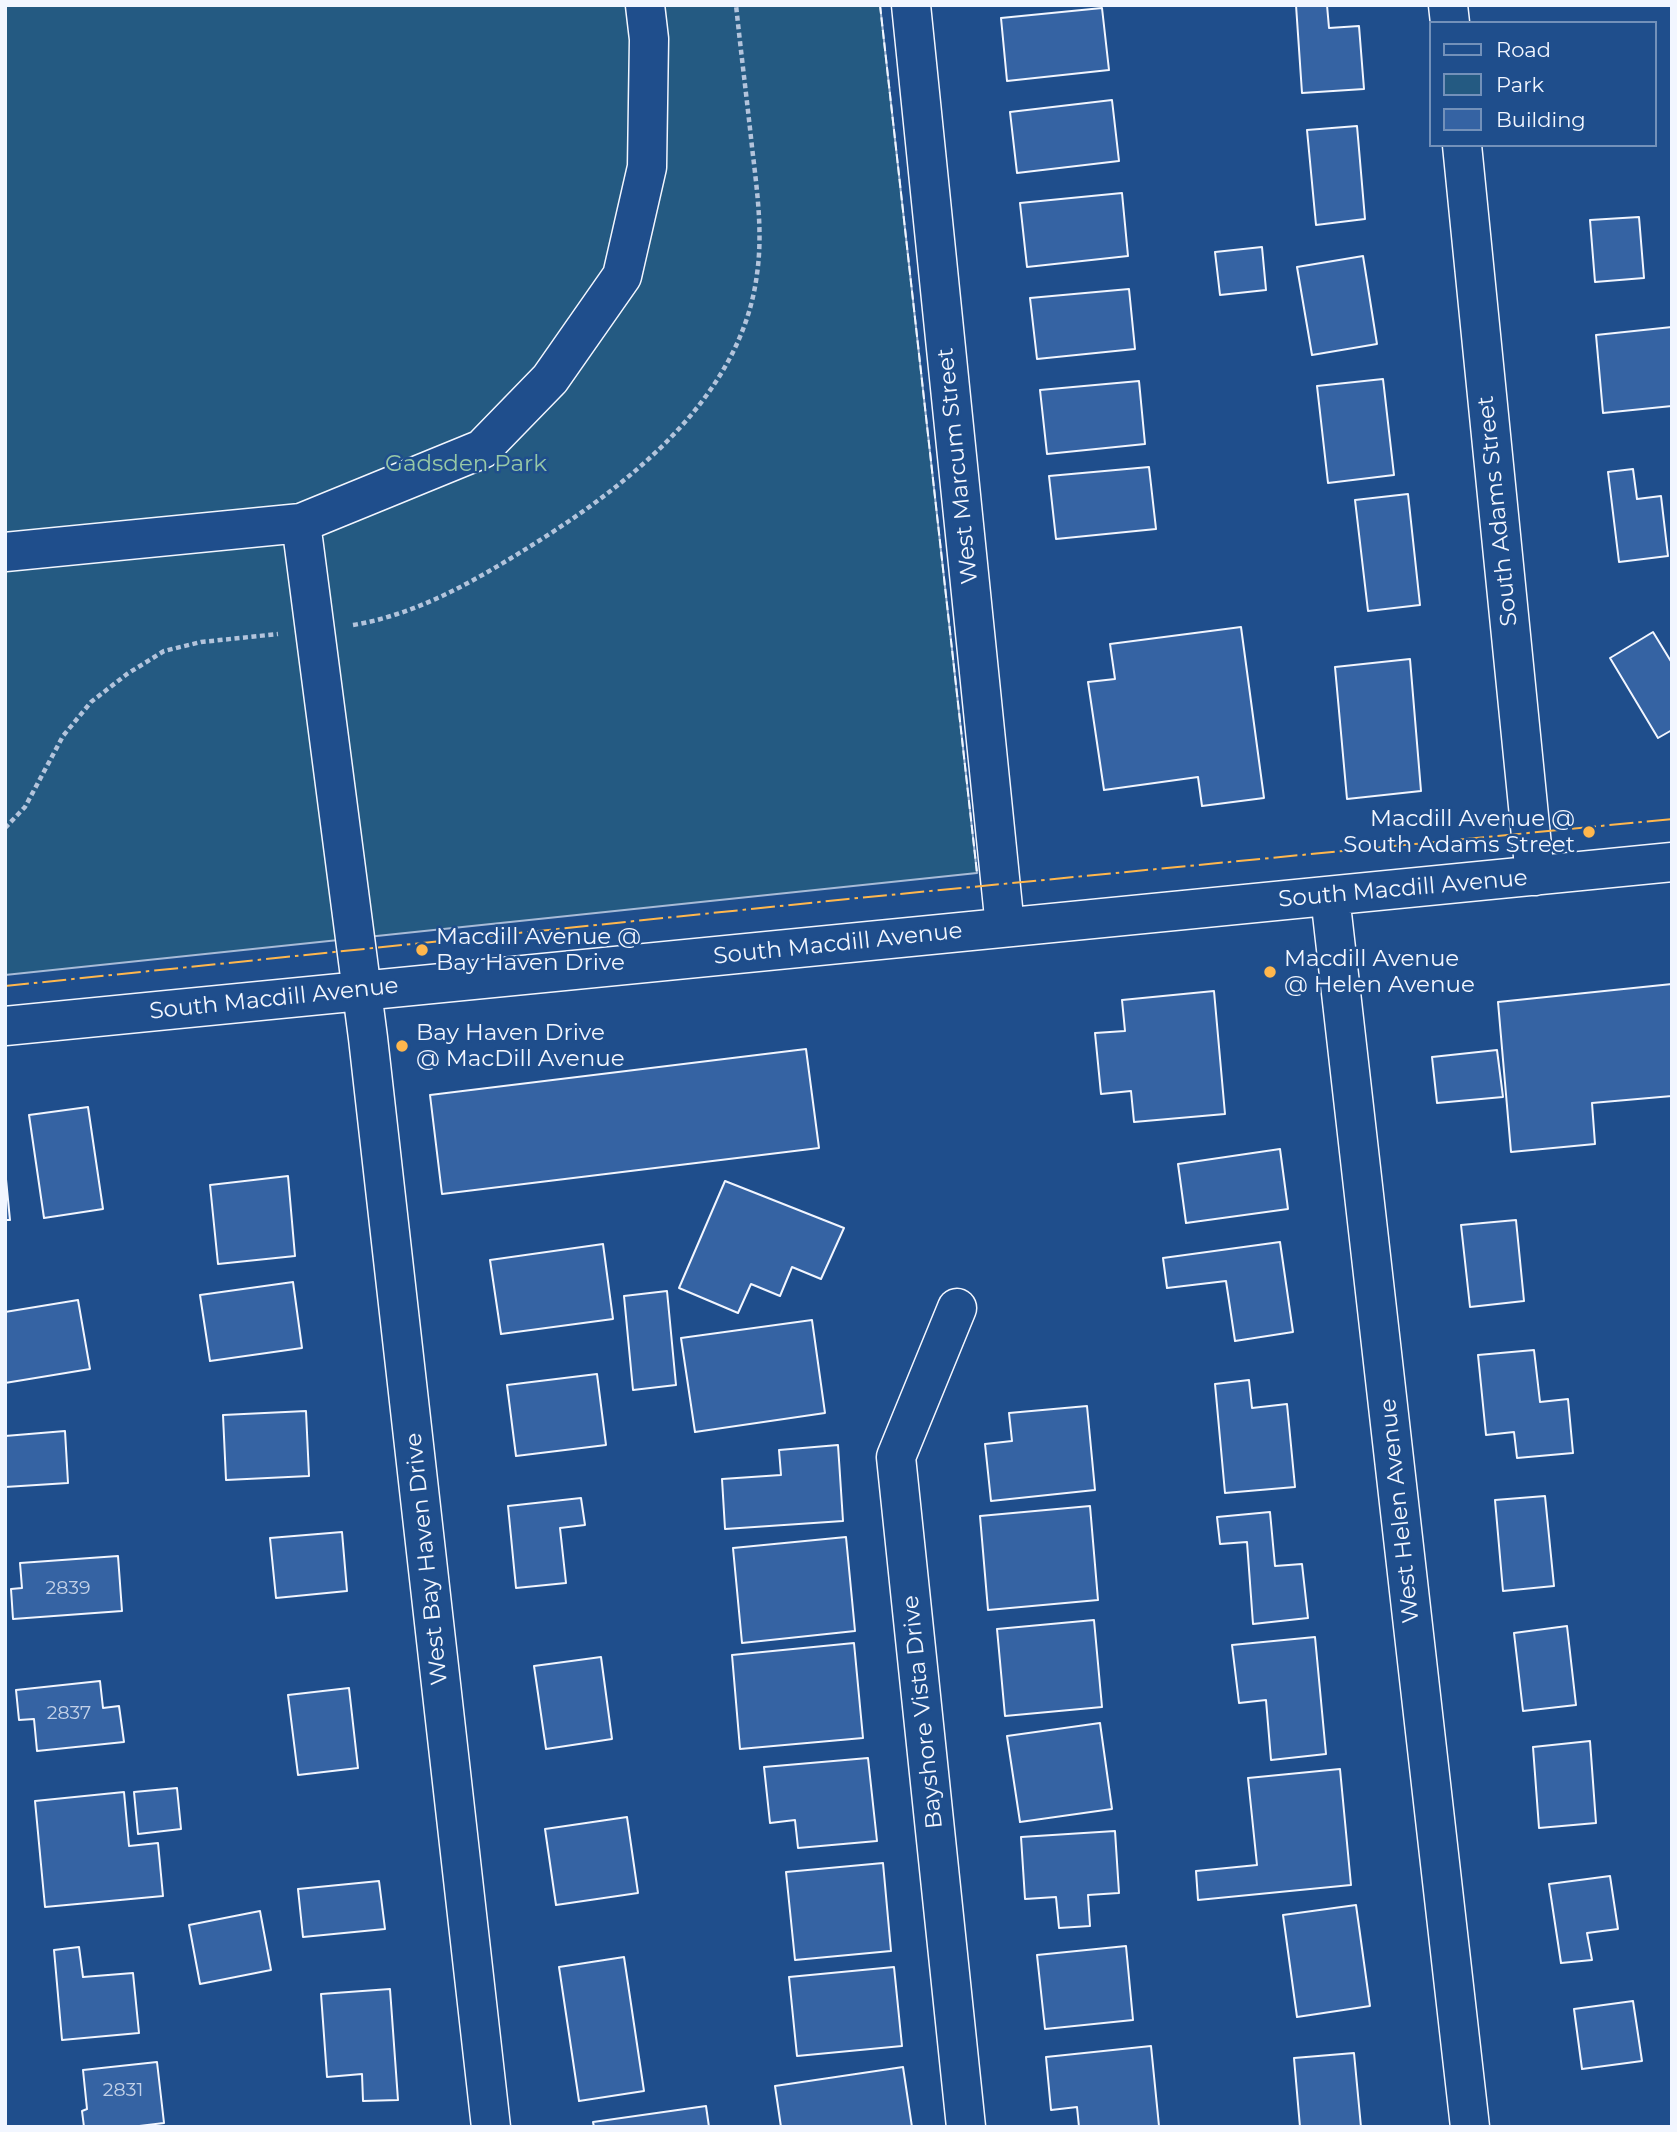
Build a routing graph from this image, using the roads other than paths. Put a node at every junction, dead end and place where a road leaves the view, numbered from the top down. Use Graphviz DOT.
graph roads {
  1 [pos="645,5"];
  2 [pos="911,5"];
  3 [pos="1462,147"];
  4 [pos="301,523"];
  5 [pos="5,552"];
  6 [pos="1672,862"];
  7 [pos="1535,876"];
  8 [pos="1331,896"];
  9 [pos="1005,928"];
  10 [pos="362,990"];
  11 [pos="5,1026"];
  12 [pos="957,1308"];
  13 [pos="491,2127"];
  14 [pos="967,2127"];
  15 [pos="1470,2127"];
  1 -- 4 [label="street"];
  2 -- 9 [label="street, West Marcum Street"];
  3 -- 7 [label="street, South Adams Street"];
  4 -- 5 [label="street"];
  4 -- 10 [label="street, West Bay Haven Drive"];
  6 -- 7 [label="street, South Macdill Avenue"];
  7 -- 8 [label="street, South Macdill Avenue"];
  8 -- 9 [label="street, South Macdill Avenue"];
  8 -- 15 [label="street, West Helen Avenue"];
  9 -- 10 [label="street, South Macdill Avenue"];
  10 -- 11 [label="street, South Macdill Avenue"];
  10 -- 13 [label="street, West Bay Haven Drive"];
  12 -- 14 [label="street, Bayshore Vista Drive"];
}
